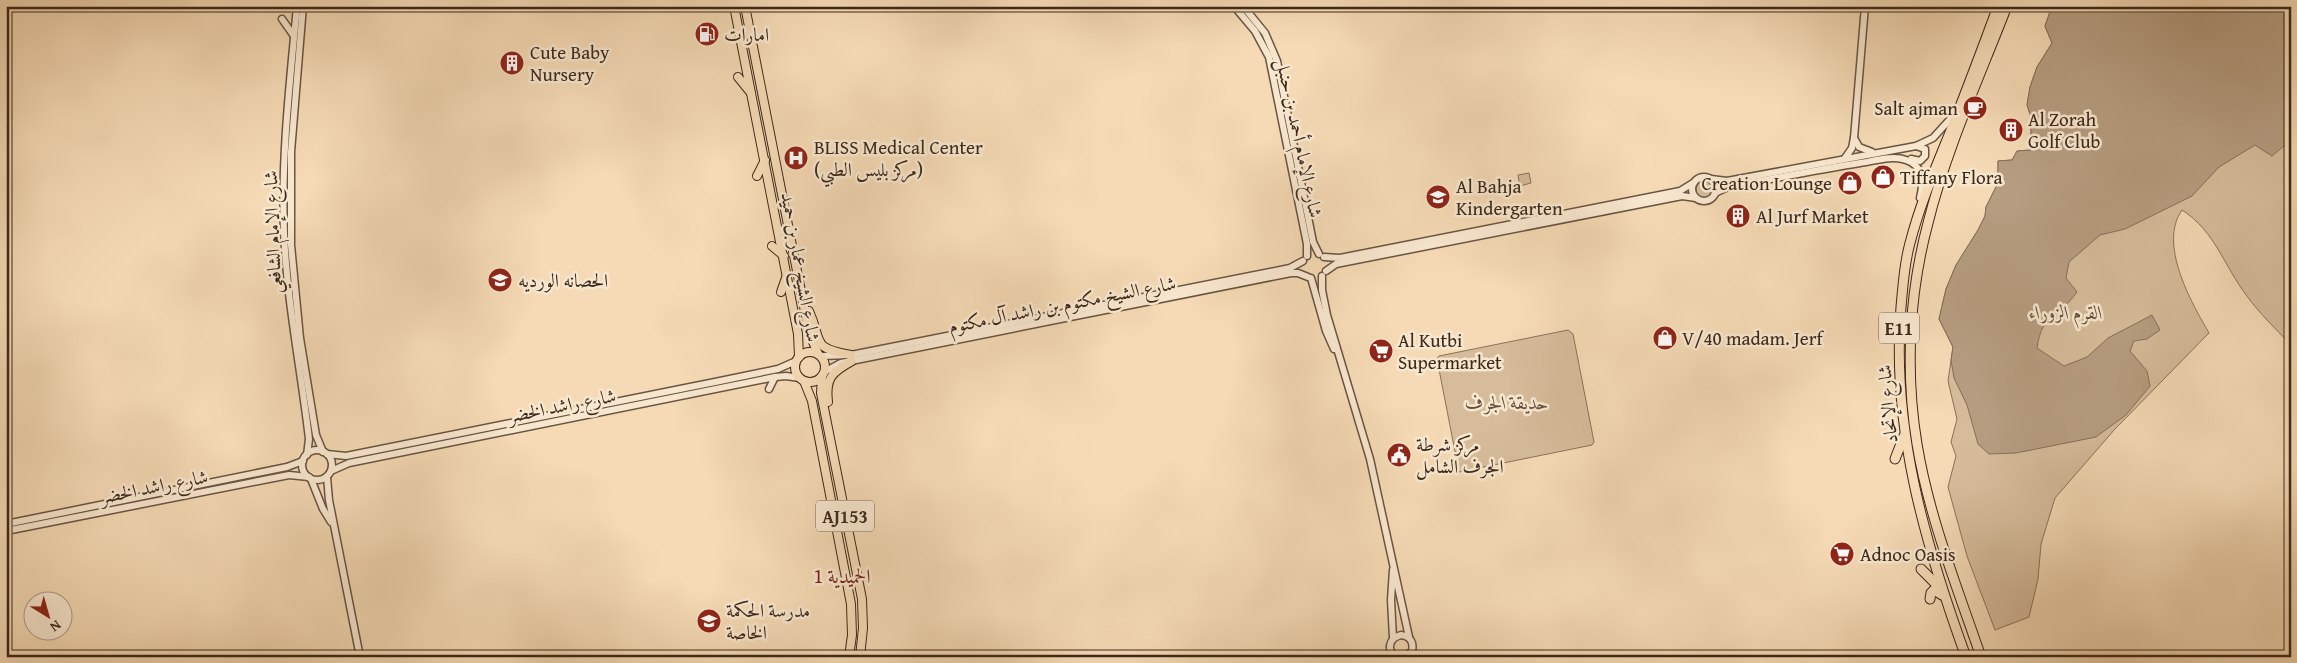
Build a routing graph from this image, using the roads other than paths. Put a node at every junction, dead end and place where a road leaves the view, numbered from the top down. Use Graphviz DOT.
graph roads {
  1 [pos="297,6"];
  2 [pos="303,6"];
  3 [pos="734,6"];
  4 [pos="1234,6"];
  5 [pos="1243,6"];
  6 [pos="1865,6"];
  7 [pos="1998,6"];
  8 [pos="2007,6"];
  9 [pos="749,9"];
  10 [pos="282,19"];
  11 [pos="294,36"];
  12 [pos="738,77"];
  13 [pos="752,94"];
  14 [pos="1958,110"];
  15 [pos="1854,138"];
  16 [pos="1916,146"];
  17 [pos="1874,152"];
  18 [pos="1845,158"];
  19 [pos="1903,159"];
  20 [pos="765,160"];
  21 [pos="776,161"];
  22 [pos="785,164"];
  23 [pos="758,176"];
  24 [pos="1711,179"];
  25 [pos="1693,183"];
  26 [pos="1715,193"];
  27 [pos="1696,198"];
  28 [pos="1919,210"];
  29 [pos="795,218"];
  30 [pos="790,228"];
  31 [pos="772,246"];
  32 [pos="1321,256"];
  33 [pos="784,257"];
  34 [pos="1305,258"];
  35 [pos="1324,274"];
  36 [pos="788,275"];
  37 [pos="1309,277"];
  38 [pos="780,292"];
  39 [pos="804,304"];
  40 [pos="1336,352"];
  41 [pos="819,355"];
  42 [pos="852,358"];
  43 [pos="797,359"];
  44 [pos="823,374"];
  45 [pos="775,377"];
  46 [pos="802,380"];
  47 [pos="769,390"];
  48 [pos="828,424"];
  49 [pos="1904,430"];
  50 [pos="325,453"];
  51 [pos="305,458"];
  52 [pos="1895,459"];
  53 [pos="329,474"];
  54 [pos="310,478"];
  55 [pos="6,524"];
  56 [pos="335,530"];
  57 [pos="6,531"];
  58 [pos="1394,566"];
  59 [pos="1921,568"];
  60 [pos="1943,593"];
  61 [pos="1930,598"];
  62 [pos="1409,637"];
  63 [pos="1393,638"];
  64 [pos="1408,656"];
  65 [pos="360,657"];
  66 [pos="848,657"];
  67 [pos="860,657"];
  68 [pos="1396,657"];
  69 [pos="1966,657"];
  70 [pos="1981,657"];
  1 -- 11 [label="street, شارع الإمام الشافعي"];
  2 -- 50 [label="street, شارع الإمام الشافعي"];
  3 -- 13 [label="main road, شارع الشيخ عمار بن حميد"];
  4 -- 34 [label="street, شارع الإمام أحمد بن حنبل"];
  5 -- 32 [label="street, شارع الإمام أحمد بن حنبل"];
  6 -- 15 [label="street"];
  7 -- 14 [label="highway, شارع الإتحاد / E11"];
  8 -- 70 [label="highway, شارع الإتحاد / E11"];
  9 -- 21 [label="main road, شارع الشيخ عمار بن حميد"];
  10 -- 11 [label="street"];
  11 -- 51 [label="street, شارع الإمام الشافعي"];
  12 -- 13 [label="main road"];
  13 -- 20 [label="main road, شارع الشيخ عمار بن حميد"];
  14 -- 16 [label="street"];
  14 -- 28 [label="highway, شارع الإتحاد / E11"];
  15 -- 17 [label="street"];
  15 -- 18 [label="street"];
  16 -- 17 [label="street"];
  16 -- 19 [label="street"];
  17 -- 18 [label="street"];
  18 -- 24 [label="street"];
  19 -- 26 [label="street"];
  19 -- 28 [label="street"];
  20 -- 23 [label="main road"];
  20 -- 33 [label="main road, شارع الشيخ عمار بن حميد"];
  21 -- 22 [label="main road"];
  21 -- 30 [label="main road, شارع الشيخ عمار بن حميد"];
  24 -- 25 [label="street"];
  24 -- 26 [label="street"];
  25 -- 27 [label="street"];
  25 -- 32 [label="street"];
  26 -- 27 [label="street"];
  27 -- 35 [label="street"];
  28 -- 49 [label="highway, شارع الإتحاد / E11"];
  29 -- 30 [label="main road"];
  30 -- 39 [label="main road, شارع الشيخ عمار بن حميد"];
  31 -- 33 [label="main road"];
  32 -- 34 [label="street"];
  32 -- 35 [label="street"];
  33 -- 36 [label="main road, شارع الشيخ عمار بن حميد"];
  34 -- 37 [label="street"];
  34 -- 42 [label="street, شارع الشيخ مكتوم بن راشد آل مكتوم"];
  35 -- 37 [label="street"];
  35 -- 40 [label="street"];
  36 -- 38 [label="main road"];
  36 -- 43 [label="main road, شارع الشيخ عمار بن حميد"];
  37 -- 40 [label="street"];
  37 -- 42 [label="street, شارع الشيخ مكتوم بن راشد آل مكتوم"];
  39 -- 41 [label="main road, شارع الشيخ عمار بن حميد"];
  39 -- 42 [label="main road"];
  40 -- 58 [label="street"];
  41 -- 42 [label="street, شارع الشيخ مكتوم بن راشد آل مكتوم"];
  41 -- 43 [label="main road"];
  41 -- 44 [label="main road"];
  42 -- 44 [label="street, شارع الشيخ مكتوم بن راشد آل مكتوم"];
  42 -- 48 [label="main road"];
  43 -- 46 [label="main road"];
  43 -- 50 [label="street, شارع راشد الخضر"];
  44 -- 46 [label="main road"];
  44 -- 48 [label="main road, AJ153"];
  45 -- 46 [label="street, شارع راشد الخضر"];
  45 -- 47 [label="street"];
  45 -- 53 [label="street, شارع راشد الخضر"];
  46 -- 66 [label="main road, AJ153"];
  48 -- 67 [label="main road, AJ153"];
  49 -- 52 [label="highway"];
  49 -- 60 [label="highway, شارع الإتحاد / E11"];
  50 -- 51 [label="street"];
  50 -- 53 [label="street"];
  51 -- 54 [label="street"];
  51 -- 55 [label="street, شارع راشد الخضر"];
  53 -- 54 [label="street"];
  53 -- 56 [label="street"];
  54 -- 56 [label="street"];
  54 -- 57 [label="street, شارع راشد الخضر"];
  56 -- 65 [label="street"];
  58 -- 62 [label="street"];
  58 -- 63 [label="street"];
  59 -- 60 [label="highway"];
  60 -- 61 [label="highway"];
  60 -- 69 [label="highway, شارع الإتحاد / E11"];
  62 -- 63 [label="street"];
  62 -- 64 [label="street"];
  63 -- 68 [label="street"];
}
